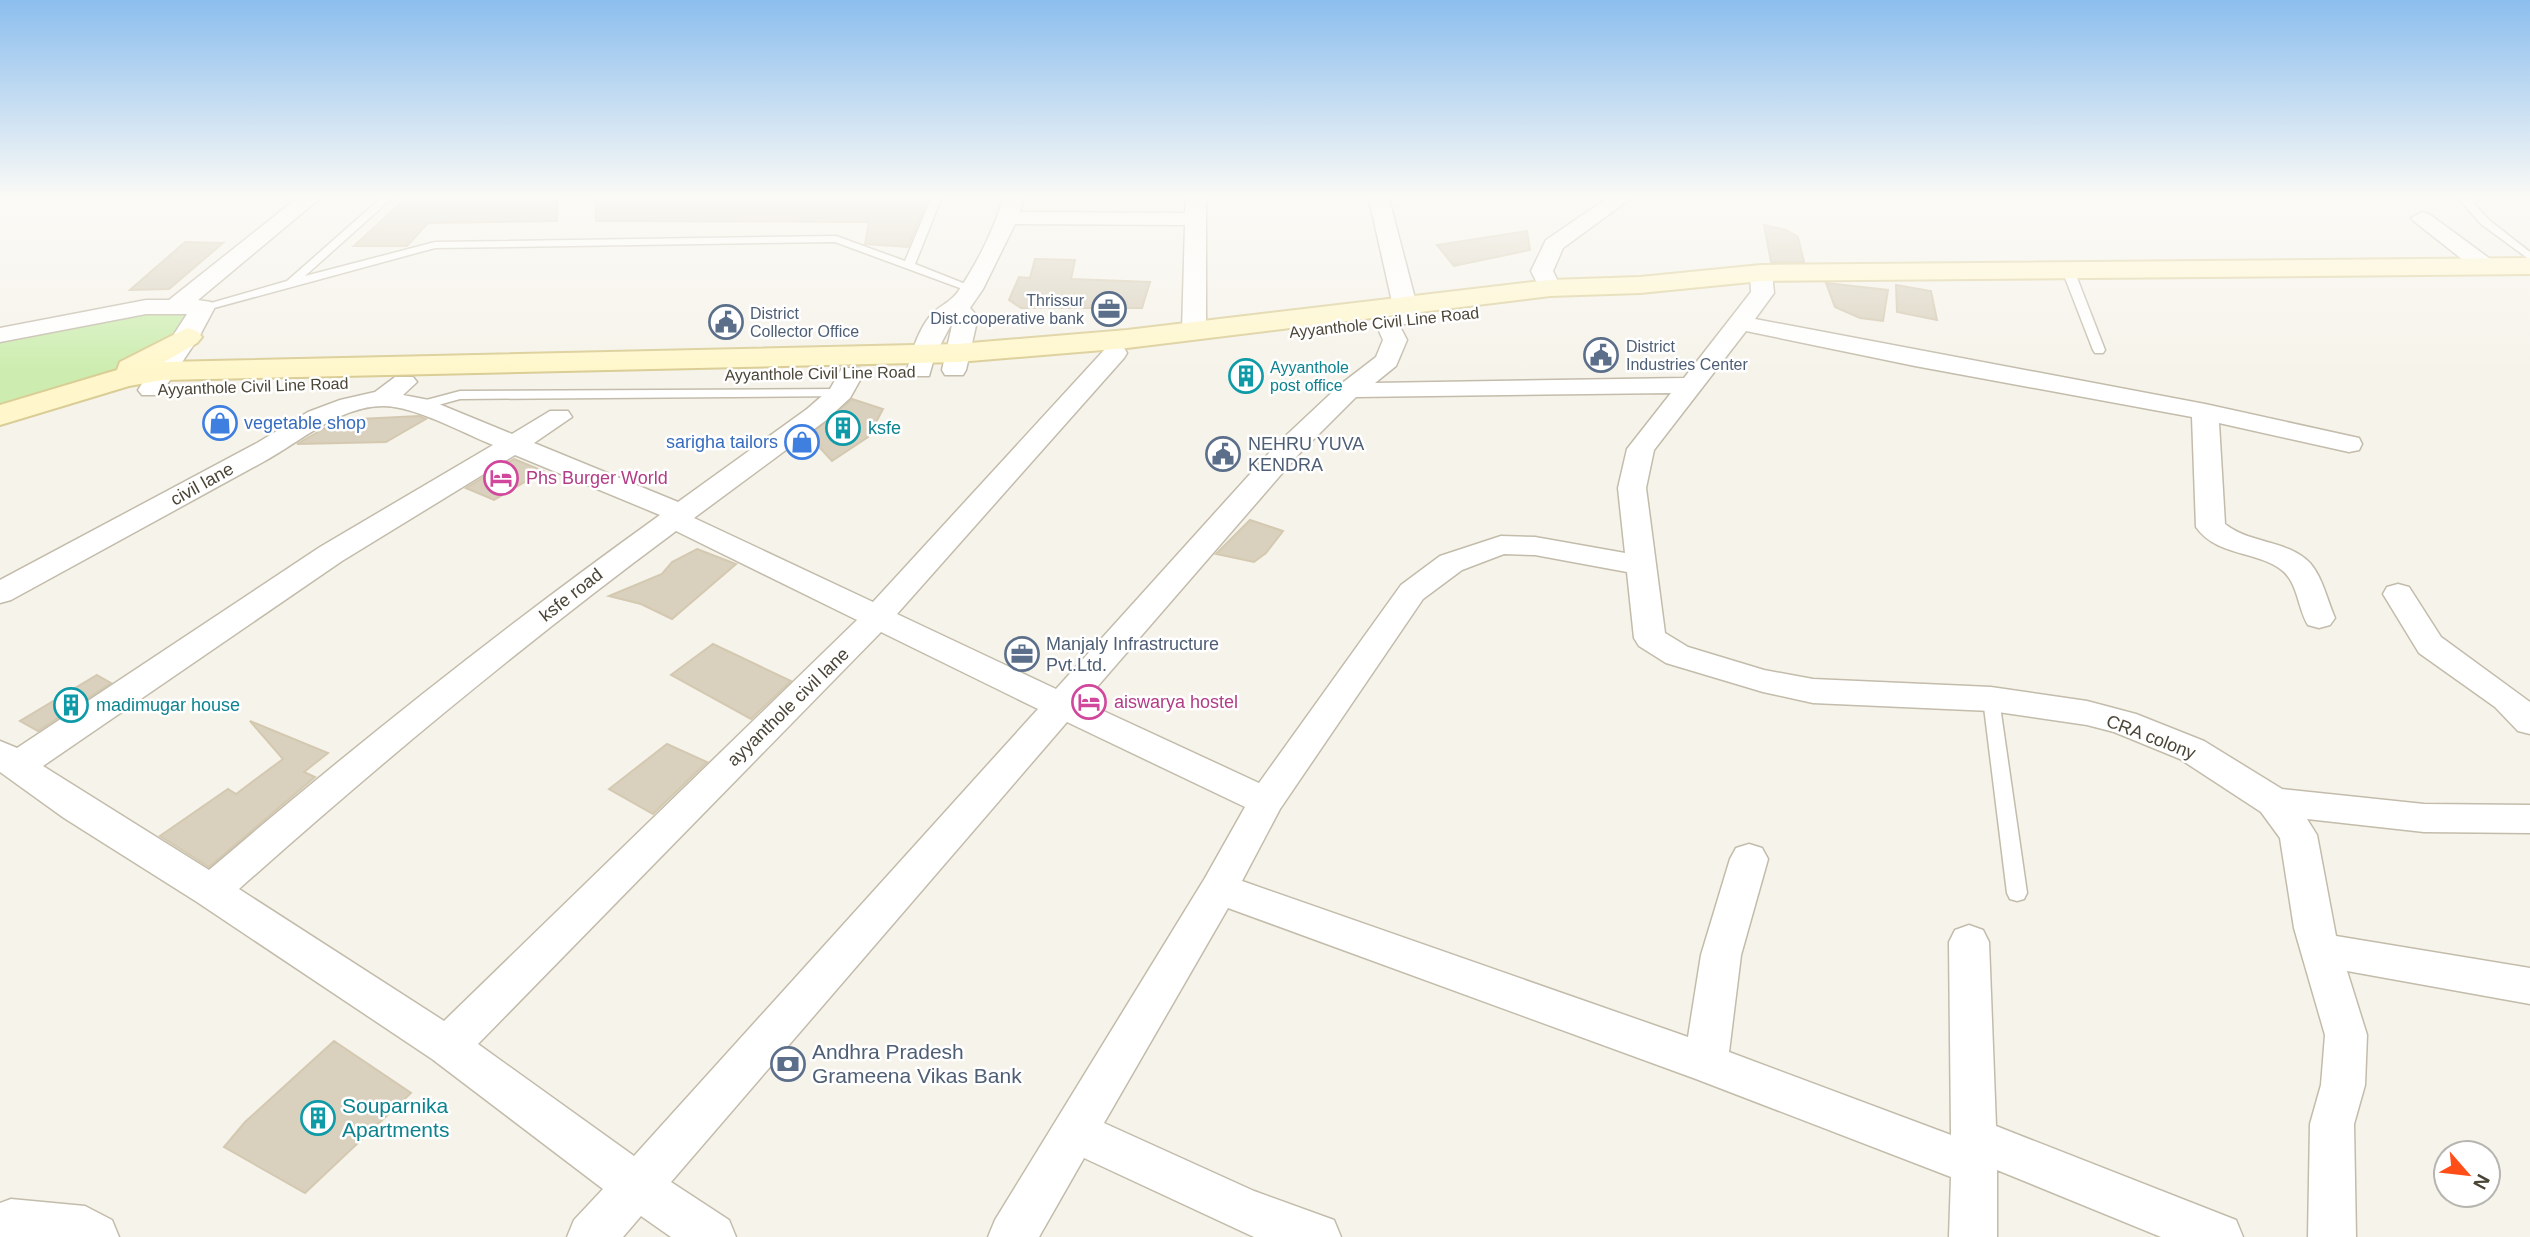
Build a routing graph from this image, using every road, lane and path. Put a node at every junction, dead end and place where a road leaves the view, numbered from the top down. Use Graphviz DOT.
graph roads {
  1 [pos="237,257"];
  2 [pos="321,257"];
  3 [pos="391,257"];
  4 [pos="886,257"];
  5 [pos="912,257"];
  6 [pos="987,257"];
  7 [pos="1195,257"];
  8 [pos="1390,257"];
  9 [pos="1549,257"];
  10 [pos="2473,257"];
  11 [pos="909,265"];
  12 [pos="2530,265"];
  13 [pos="2485,266"];
  14 [pos="2068,270"];
  15 [pos="1761,273"];
  16 [pos="290,284"];
  17 [pos="1640,285"];
  18 [pos="1550,288"];
  19 [pos="972,289"];
  20 [pos="176,306"];
  21 [pos="203,307"];
  22 [pos="957,309"];
  23 [pos="1401,316"];
  24 [pos="1741,323"];
  25 [pos="1194,331"];
  26 [pos="0,335"];
  27 [pos="187,337"];
  28 [pos="2099,350"];
  29 [pos="1115,353"];
  30 [pos="956,362"];
  31 [pos="921,363"];
  32 [pos="157,380"];
  33 [pos="846,383"];
  34 [pos="1692,385"];
  35 [pos="399,386"];
  36 [pos="1350,389"];
  37 [pos="102,391"];
  38 [pos="2205,412"];
  39 [pos="0,415"];
  40 [pos="559,417"];
  41 [pos="0,429"];
  42 [pos="2349,444"];
  43 [pos="513,445"];
  44 [pos="677,516"];
  45 [pos="1643,566"];
  46 [pos="0,593"];
  47 [pos="2398,594"];
  48 [pos="877,616"];
  49 [pos="2319,618"];
  50 [pos="1991,699"];
  51 [pos="1058,707"];
  52 [pos="2530,722"];
  53 [pos="9,759"];
  54 [pos="1266,801"];
  55 [pos="2274,802"];
  56 [pos="2530,819"];
  57 [pos="1749,859"];
  58 [pos="1219,889"];
  59 [pos="211,891"];
  60 [pos="2017,893"];
  61 [pos="1969,942"];
  62 [pos="2321,950"];
  63 [pos="2530,986"];
  64 [pos="447,1046"];
  65 [pos="1706,1063"];
  66 [pos="1076,1132"];
  67 [pos="1986,1153"];
  68 [pos="637,1186"];
  69 [pos="11,1222"];
  70 [pos="95,1237"];
  71 [pos="592,1237"];
  72 [pos="712,1237"];
  73 [pos="1012,1237"];
  74 [pos="1317,1237"];
  75 [pos="1973,1237"];
  76 [pos="2219,1237"];
  77 [pos="2332,1237"];
  1 -- 20 [label="street"];
  2 -- 16 [label="lane"];
  3 -- 16 [label="lane"];
  4 -- 11 [label="lane"];
  5 -- 11 [label="lane"];
  6 -- 19 [label="street"];
  7 -- 25 [label="street"];
  8 -- 23 [label="street"];
  9 -- 18 [label="street"];
  10 -- 13 [label="street"];
  11 -- 19 [label="lane"];
  12 -- 13 [label="main road, Ayyanthole Civil Line Road"];
  13 -- 14 [label="main road, Ayyanthole Civil Line Road"];
  14 -- 15 [label="main road, Ayyanthole Civil Line Road"];
  14 -- 28 [label="lane"];
  15 -- 17 [label="main road, Ayyanthole Civil Line Road"];
  15 -- 24 [label="street"];
  16 -- 21 [label="lane"];
  17 -- 18 [label="main road, Ayyanthole Civil Line Road"];
  17 -- 23 [label="main road, Ayyanthole Civil Line Road"];
  18 -- 23 [label="main road, Ayyanthole Civil Line Road"];
  19 -- 22 [label="street"];
  20 -- 21 [label="street"];
  20 -- 26 [label="street"];
  21 -- 27 [label="street"];
  22 -- 30 [label="street"];
  22 -- 31 [label="street"];
  23 -- 25 [label="main road, Ayyanthole Civil Line Road"];
  23 -- 29 [label="main road, Ayyanthole Civil Line Road"];
  23 -- 36 [label="street"];
  24 -- 34 [label="street"];
  24 -- 38 [label="street"];
  25 -- 30 [label="main road, Ayyanthole Civil Line Road"];
  27 -- 32 [label="street"];
  27 -- 37 [label="main road"];
  29 -- 30 [label="main road, Ayyanthole Civil Line Road"];
  29 -- 48 [label="street, ayyanthole civil lane"];
  30 -- 31 [label="main road, Ayyanthole Civil Line Road"];
  31 -- 33 [label="main road, Ayyanthole Civil Line Road"];
  31 -- 35 [label="main road, Ayyanthole Civil Line Road"];
  32 -- 35 [label="main road, Ayyanthole Civil Line Road"];
  32 -- 37 [label="main road, Ayyanthole Civil Line Road"];
  33 -- 35 [label="main road, Ayyanthole Civil Line Road"];
  33 -- 44 [label="street, ksfe road"];
  34 -- 36 [label="street"];
  34 -- 45 [label="street"];
  35 -- 43 [label="street"];
  35 -- 46 [label="street, civil lane"];
  36 -- 51 [label="street"];
  37 -- 39 [label="main road, Ayyanthole Civil Line Road"];
  37 -- 41 [label="main road, Ayyanthole Civil Line Road"];
  38 -- 42 [label="street"];
  38 -- 49 [label="street"];
  40 -- 43 [label="street"];
  43 -- 44 [label="street"];
  43 -- 53 [label="street"];
  44 -- 48 [label="street"];
  44 -- 59 [label="street, ksfe road"];
  45 -- 50 [label="street, CRA colony"];
  45 -- 54 [label="street"];
  47 -- 52 [label="street"];
  48 -- 51 [label="street"];
  48 -- 64 [label="street, ayyanthole civil lane"];
  50 -- 55 [label="street, CRA colony"];
  50 -- 60 [label="lane"];
  51 -- 54 [label="street"];
  51 -- 68 [label="street"];
  53 -- 59 [label="street"];
  54 -- 58 [label="street"];
  55 -- 56 [label="street"];
  55 -- 62 [label="street, CRA colony"];
  57 -- 65 [label="street"];
  58 -- 65 [label="street"];
  58 -- 66 [label="street"];
  59 -- 64 [label="street"];
  61 -- 67 [label="street"];
  62 -- 63 [label="street"];
  62 -- 77 [label="street, CRA colony"];
  64 -- 68 [label="street"];
  65 -- 67 [label="street"];
  66 -- 73 [label="street"];
  66 -- 74 [label="street"];
  67 -- 75 [label="street"];
  67 -- 76 [label="street"];
  68 -- 71 [label="street"];
  68 -- 72 [label="street"];
  69 -- 70 [label="street"];
}
